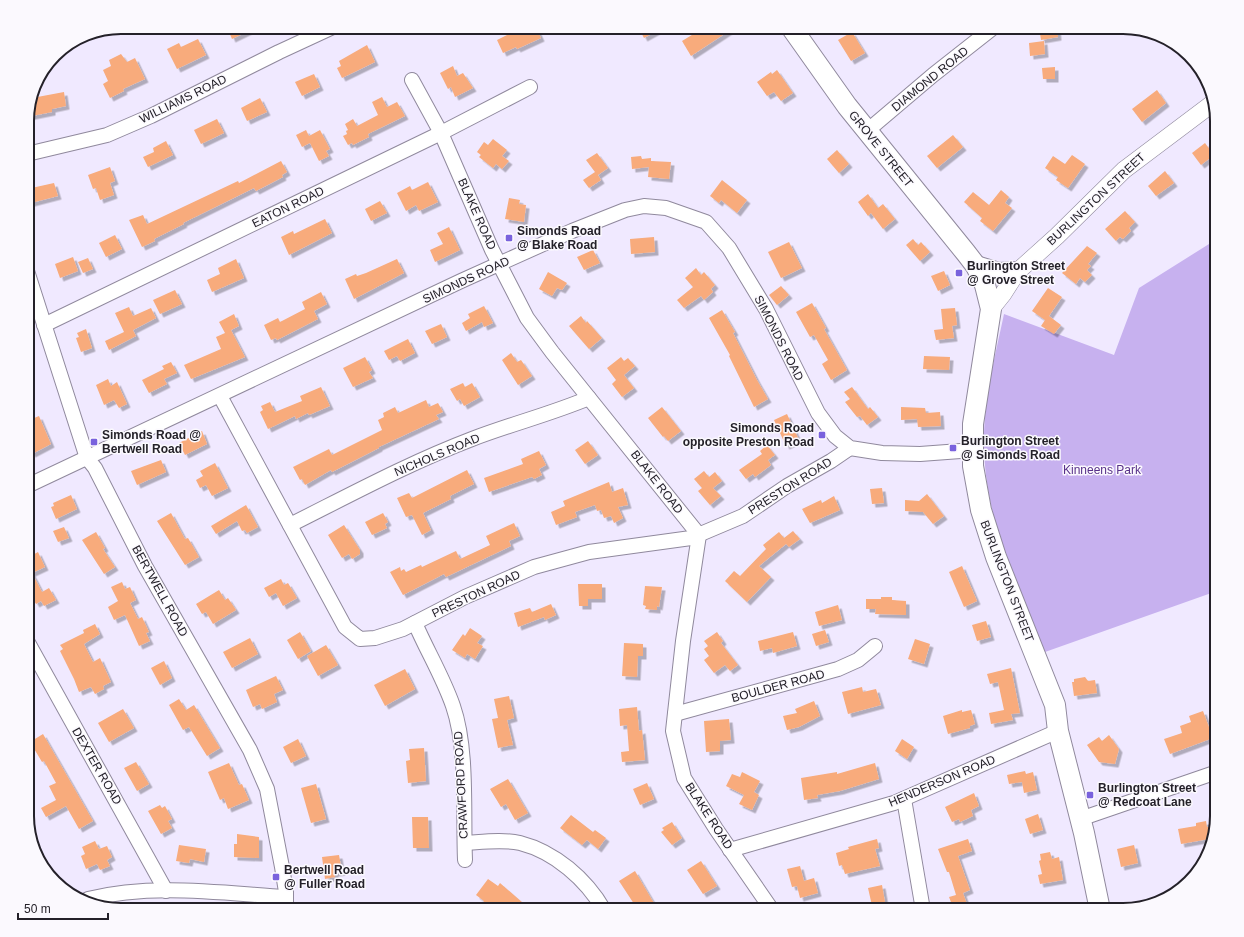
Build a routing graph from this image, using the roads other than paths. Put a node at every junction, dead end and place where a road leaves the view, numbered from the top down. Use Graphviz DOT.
graph roads {
  1 [pos="318,34"];
  2 [pos="796,34"];
  3 [pos="985,34"];
  4 [pos="412,80"];
  5 [pos="530,87"];
  6 [pos="1208,106"];
  7 [pos="867,131"];
  8 [pos="441,133"];
  9 [pos="34,152"];
  10 [pos="500,264"];
  11 [pos="976,266"];
  12 [pos="1017,272"];
  13 [pos="34,293"];
  14 [pos="991,309"];
  15 [pos="44,325"];
  16 [pos="220,396"];
  17 [pos="589,398"];
  18 [pos="850,448"];
  19 [pos="974,450"];
  20 [pos="87,458"];
  21 [pos="34,483"];
  22 [pos="290,524"];
  23 [pos="699,535"];
  24 [pos="415,623"];
  25 [pos="875,646"];
  26 [pos="34,654"];
  27 [pos="675,714"];
  28 [pos="1058,731"];
  29 [pos="1210,774"];
  30 [pos="904,799"];
  31 [pos="1080,818"];
  32 [pos="465,843"];
  33 [pos="730,850"];
  34 [pos="465,860"];
  35 [pos="166,891"];
  36 [pos="93,898"];
  37 [pos="286,903"];
  38 [pos="600,903"];
  39 [pos="767,903"];
  40 [pos="922,903"];
  41 [pos="1098,903"];
  1 -- 9 [label="street, WILLIAMS ROAD"];
  2 -- 7 [label="main road, GROVE STREET"];
  3 -- 7 [label="street, DIAMOND ROAD"];
  4 -- 8 [label="street, BLAKE ROAD"];
  5 -- 8 [label="street, EATON ROAD"];
  6 -- 12 [label="street, BURLINGTON STREET"];
  7 -- 11 [label="main road, GROVE STREET"];
  8 -- 10 [label="street, BLAKE ROAD"];
  8 -- 15 [label="street, EATON ROAD"];
  10 -- 16 [label="street, SIMONDS ROAD"];
  10 -- 17 [label="street, BLAKE ROAD"];
  10 -- 18 [label="street, SIMONDS ROAD"];
  11 -- 12 [label="main road"];
  11 -- 14 [label="main road, GROVE STREET"];
  12 -- 14 [label="street, BURLINGTON STREET"];
  13 -- 15 [label="street, BERTWELL ROAD"];
  14 -- 19 [label="main road, BURLINGTON STREET"];
  15 -- 20 [label="street, BERTWELL ROAD"];
  16 -- 20 [label="street, SIMONDS ROAD"];
  16 -- 22 [label="street, PRESTON ROAD"];
  17 -- 22 [label="street, NICHOLS ROAD"];
  17 -- 23 [label="street, BLAKE ROAD"];
  18 -- 19 [label="street"];
  18 -- 23 [label="street, PRESTON ROAD"];
  19 -- 28 [label="main road, BURLINGTON STREET"];
  20 -- 21 [label="street, SIMONDS ROAD"];
  20 -- 37 [label="street, BERTWELL ROAD"];
  22 -- 24 [label="street, PRESTON ROAD"];
  23 -- 24 [label="street, PRESTON ROAD"];
  23 -- 27 [label="street, BLAKE ROAD"];
  24 -- 32 [label="street, CRAWFORD ROAD"];
  25 -- 27 [label="street, BOULDER ROAD"];
  26 -- 35 [label="street, DEXTER ROAD"];
  27 -- 33 [label="street, BLAKE ROAD"];
  28 -- 30 [label="street, HENDERSON ROAD"];
  28 -- 31 [label="main road, BURLINGTON STREET"];
  29 -- 31 [label="street"];
  30 -- 33 [label="street, HENDERSON ROAD"];
  30 -- 40 [label="street"];
  31 -- 41 [label="main road, BURLINGTON STREET"];
  32 -- 34 [label="street, CRAWFORD ROAD"];
  32 -- 38 [label="street"];
  33 -- 39 [label="street, BLAKE ROAD"];
  35 -- 36 [label="street"];
  35 -- 37 [label="street"];
}
